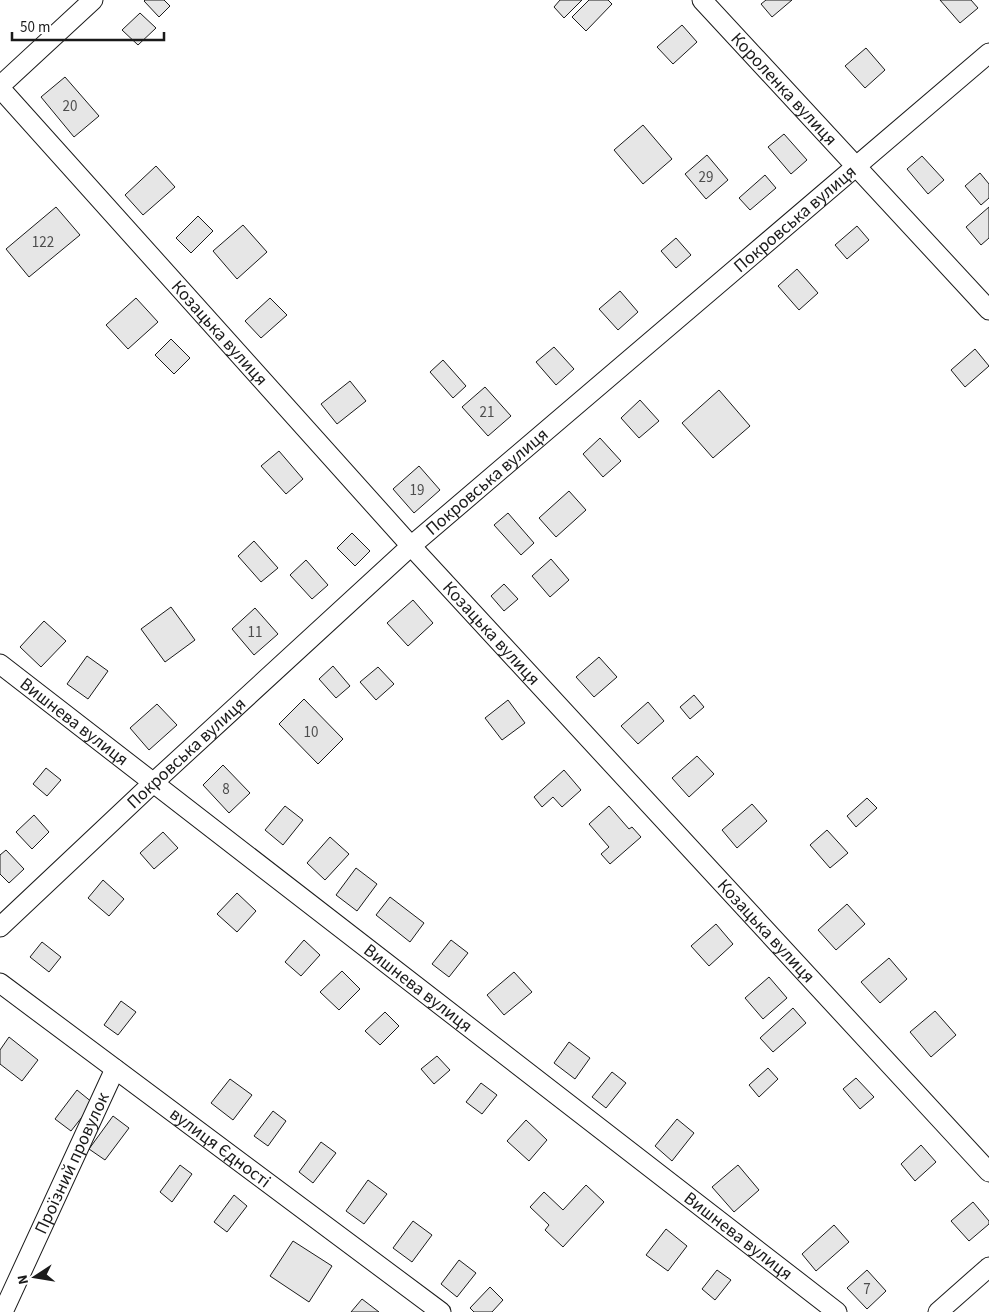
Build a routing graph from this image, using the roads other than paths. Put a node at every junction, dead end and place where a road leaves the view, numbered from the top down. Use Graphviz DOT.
graph roads {
  1 [pos="92,0"];
  2 [pos="702,0"];
  3 [pos="989,53"];
  4 [pos="0,87"];
  5 [pos="855,168"];
  6 [pos="989,310"];
  7 [pos="412,546"];
  8 [pos="0,664"];
  9 [pos="153,783"];
  10 [pos="0,927"];
  11 [pos="0,983"];
  12 [pos="115,1069"];
  13 [pos="989,1172"];
  14 [pos="989,1267"];
  15 [pos="3,1312"];
  16 [pos="441,1312"];
  17 [pos="837,1312"];
  18 [pos="938,1312"];
  1 -- 4 [label="street"];
  2 -- 5 [label="street, Короленка вулиця"];
  3 -- 5 [label="street, Покровська вулиця"];
  4 -- 7 [label="street, Козацька вулиця"];
  5 -- 6 [label="street, Короленка вулиця"];
  5 -- 7 [label="street, Покровська вулиця"];
  7 -- 9 [label="street, Покровська вулиця"];
  7 -- 13 [label="street, Козацька вулиця"];
  8 -- 9 [label="street, Вишнева вулиця"];
  9 -- 10 [label="street, Покровська вулиця"];
  9 -- 17 [label="street, Вишнева вулиця"];
  11 -- 12 [label="street, вулиця Єдності"];
  12 -- 15 [label="street, Проїзний провулок"];
  12 -- 16 [label="street, вулиця Єдності"];
  14 -- 18 [label="street"];
}
